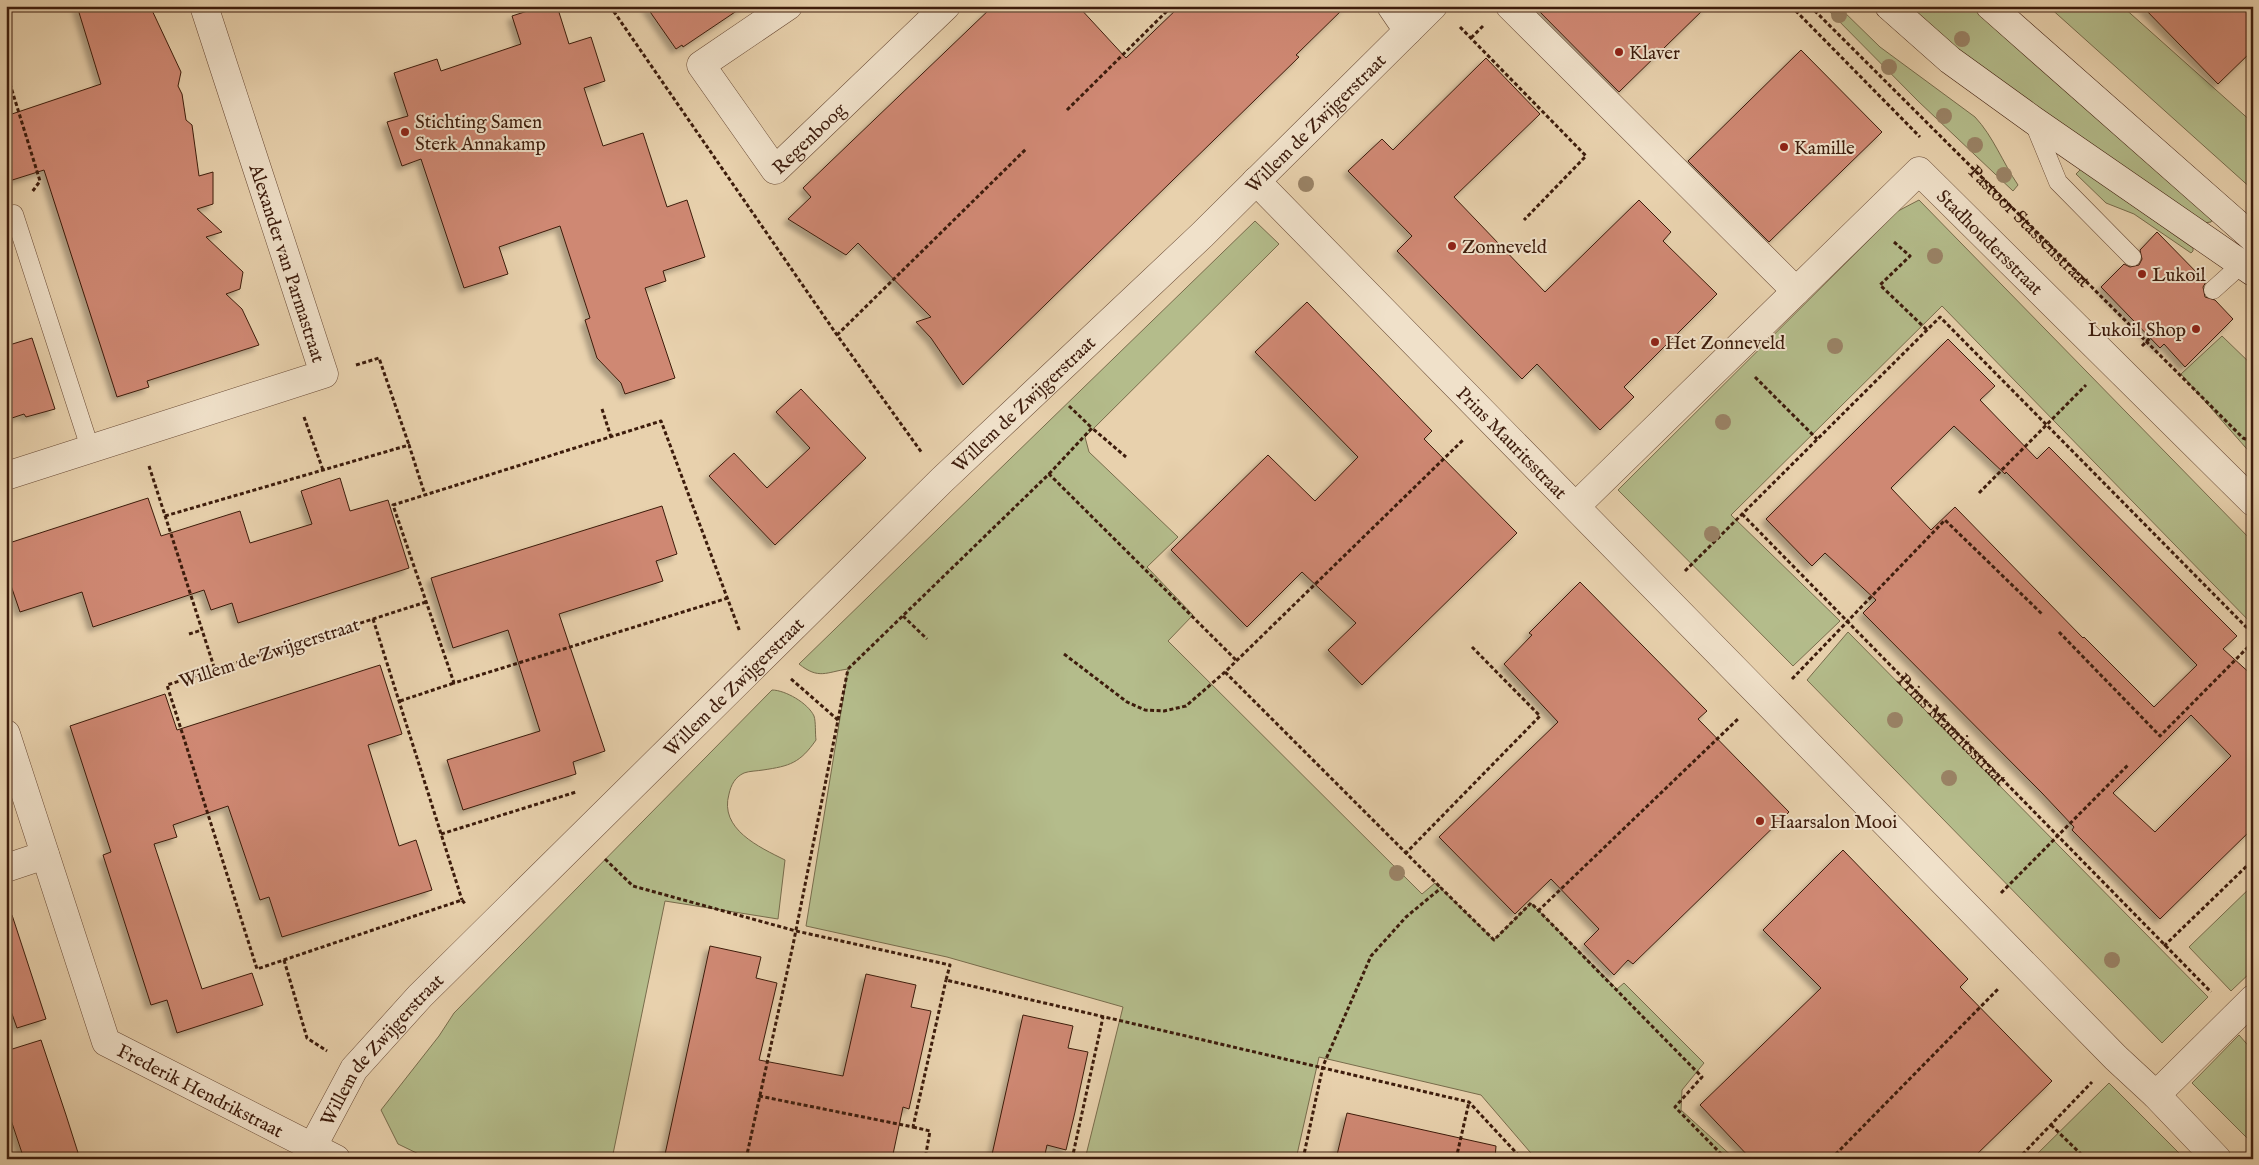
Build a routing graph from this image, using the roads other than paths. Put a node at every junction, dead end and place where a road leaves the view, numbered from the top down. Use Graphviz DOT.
graph roads {
  1 [pos="204,6"];
  2 [pos="788,6"];
  3 [pos="946,6"];
  4 [pos="1392,6"];
  5 [pos="1433,6"];
  6 [pos="1510,6"];
  7 [pos="1889,6"];
  8 [pos="1990,6"];
  9 [pos="1408,31"];
  10 [pos="2033,120"];
  11 [pos="1256,181"];
  12 [pos="10,215"];
  13 [pos="2253,238"];
  14 [pos="2132,256"];
  15 [pos="2249,264"];
  16 [pos="2213,290"];
  17 [pos="1796,291"];
  18 [pos="90,448"];
  19 [pos="6,476"];
  20 [pos="2253,502"];
  21 [pos="1576,506"];
  22 [pos="6,734"];
  23 [pos="45,855"];
  24 [pos="6,868"];
  25 [pos="2244,1007"];
  26 [pos="2156,1095"];
  27 [pos="308,1153"];
  28 [pos="336,1159"];
  29 [pos="2217,1159"];
  1 -- 18 [label="street, Alexander van Parmastraat"];
  2 -- 3 [label="street, Regenboog"];
  4 -- 9 [label="street"];
  5 -- 9 [label="street, Willem de Zwijgerstraat"];
  6 -- 17 [label="street"];
  7 -- 10 [label="street"];
  8 -- 13 [label="street"];
  9 -- 11 [label="street, Willem de Zwijgerstraat"];
  10 -- 14 [label="lane"];
  10 -- 15 [label="street"];
  11 -- 21 [label="street, Prins Mauritsstraat"];
  11 -- 27 [label="street, Willem de Zwijgerstraat"];
  12 -- 18 [label="lane"];
  15 -- 16 [label="lane"];
  17 -- 20 [label="street, Stadhoudersstraat"];
  17 -- 21 [label="street"];
  18 -- 19 [label="street, Alexander van Parmastraat"];
  21 -- 26 [label="street, Prins Mauritsstraat"];
  22 -- 23 [label="street, Frederik Hendrikstraat"];
  23 -- 24 [label="street"];
  23 -- 27 [label="street, Frederik Hendrikstraat"];
  25 -- 26 [label="street"];
  26 -- 29 [label="street, Prins Mauritsstraat"];
  27 -- 28 [label="street, Frederik Hendrikstraat"];
}
